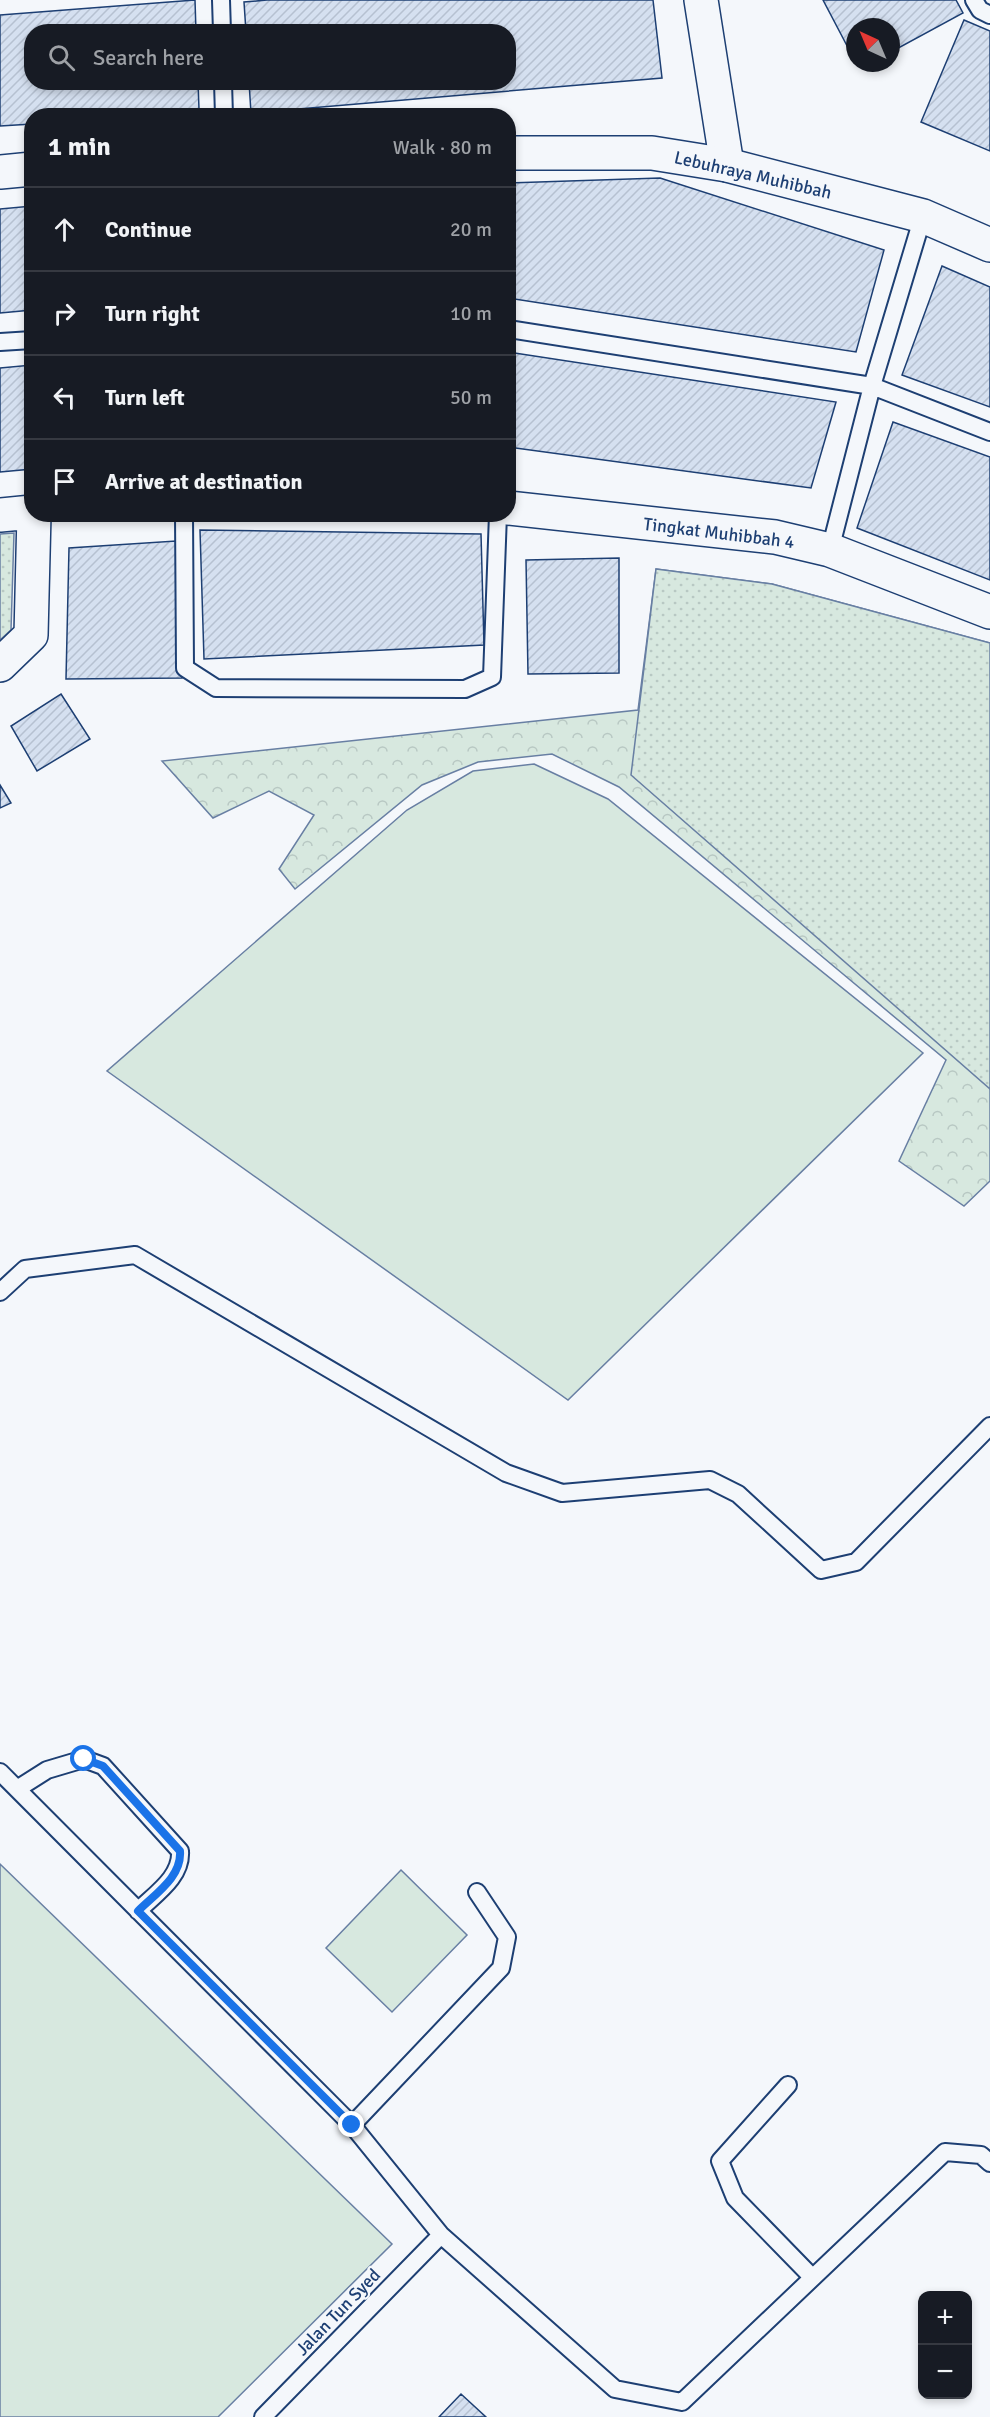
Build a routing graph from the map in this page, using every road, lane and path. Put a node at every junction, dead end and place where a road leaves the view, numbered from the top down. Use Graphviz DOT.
graph roads {
  1 [pos="221,0"];
  2 [pos="701,0"];
  3 [pos="974,0"];
  4 [pos="990,15"];
  5 [pos="222,24"];
  6 [pos="223,90"];
  7 [pos="224,108"];
  8 [pos="516,153"];
  9 [pos="727,165"];
  10 [pos="24,170"];
  11 [pos="0,172"];
  12 [pos="922,216"];
  13 [pos="990,245"];
  14 [pos="516,330"];
  15 [pos="24,340"];
  16 [pos="0,342"];
  17 [pos="872,386"];
  18 [pos="990,432"];
  19 [pos="516,509"];
  20 [pos="24,514"];
  21 [pos="0,515"];
  22 [pos="33,522"];
  23 [pos="184,522"];
  24 [pos="498,522"];
  25 [pos="830,550"];
  26 [pos="990,612"];
  27 [pos="0,664"];
  28 [pos="0,1292"];
  29 [pos="990,1426"];
  30 [pos="0,1772"];
  31 [pos="17,1789"];
  32 [pos="477,1892"];
  33 [pos="138,1911"];
  34 [pos="788,2085"];
  35 [pos="352,2125"];
  36 [pos="990,2163"];
  37 [pos="441,2235"];
  38 [pos="812,2277"];
  39 [pos="263,2417"];
  1 -- 5 [label="lane"];
  2 -- 9 [label="street"];
  3 -- 4 [label="lane"];
  6 -- 7 [label="lane"];
  8 -- 9 [label="street, Lebuhraya Muhibbah"];
  9 -- 12 [label="street, Lebuhraya Muhibbah"];
  10 -- 11 [label="street"];
  12 -- 13 [label="street, Lebuhraya Muhibbah"];
  12 -- 17 [label="lane"];
  14 -- 17 [label="lane"];
  15 -- 16 [label="lane"];
  17 -- 18 [label="lane"];
  17 -- 25 [label="lane"];
  19 -- 25 [label="street, Tingkat Muhibbah 4"];
  20 -- 21 [label="street"];
  22 -- 27 [label="street"];
  23 -- 24 [label="lane"];
  25 -- 26 [label="street, Tingkat Muhibbah 4"];
  28 -- 29 [label="lane"];
  30 -- 31 [label="lane"];
  31 -- 33 [label="lane"];
  31 -- 33 [label="lane"];
  32 -- 35 [label="lane"];
  33 -- 35 [label="lane"];
  34 -- 38 [label="lane"];
  35 -- 37 [label="lane"];
  36 -- 38 [label="lane"];
  37 -- 38 [label="lane"];
  37 -- 39 [label="lane, Jalan Tun Syed"];
}
